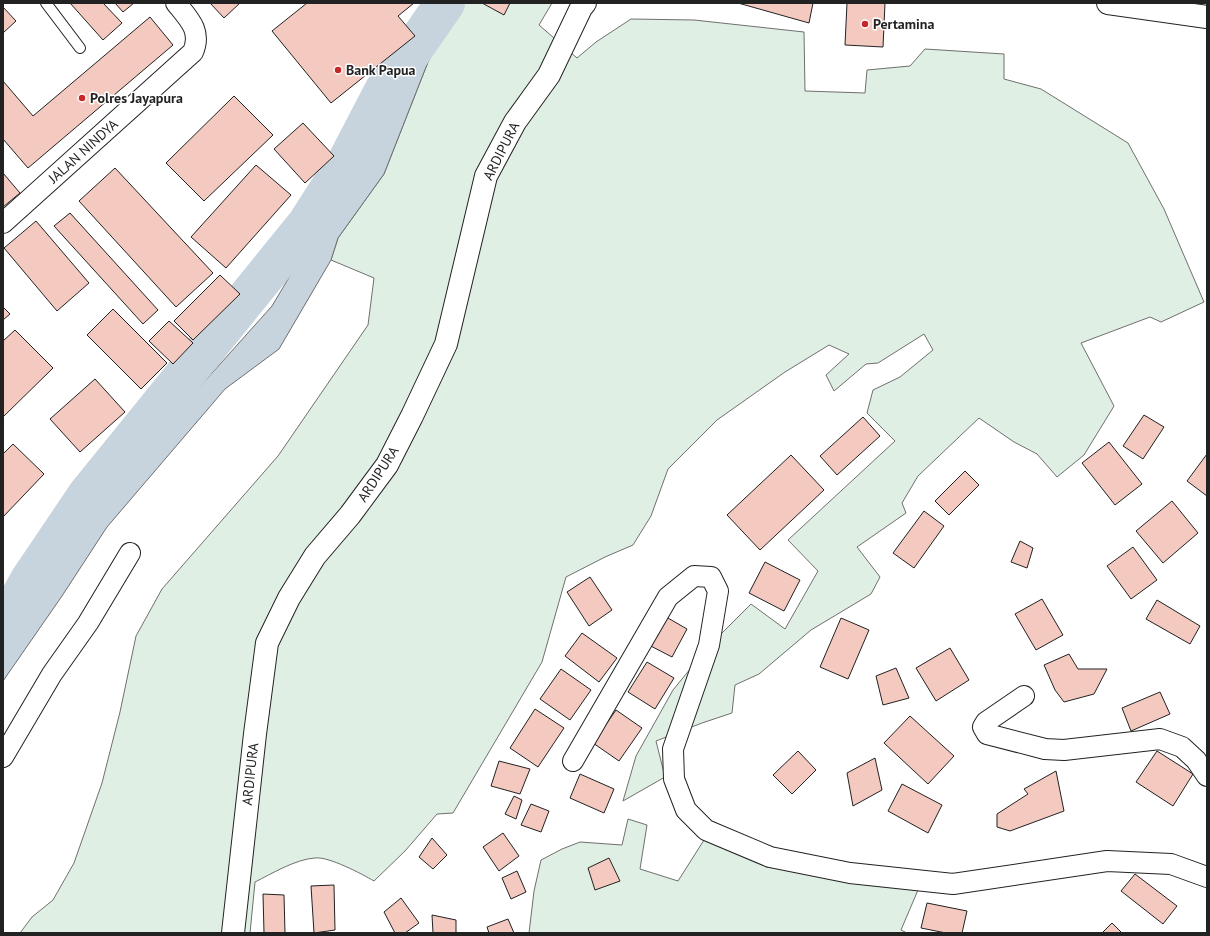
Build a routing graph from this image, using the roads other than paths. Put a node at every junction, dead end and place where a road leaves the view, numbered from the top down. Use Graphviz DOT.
graph roads {
  1 [pos="46,3"];
  2 [pos="176,3"];
  3 [pos="586,3"];
  4 [pos="1108,3"];
  5 [pos="1152,6"];
  6 [pos="1207,17"];
  7 [pos="80,48"];
  8 [pos="3,223"];
  9 [pos="130,553"];
  10 [pos="1024,696"];
  11 [pos="4,752"];
  12 [pos="572,761"];
  13 [pos="1207,776"];
  14 [pos="1207,877"];
  15 [pos="233,933"];
  1 -- 7 [label="lane"];
  2 -- 8 [label="street, JALAN NINDYA"];
  3 -- 15 [label="street, ARDIPURA"];
  4 -- 5 [label="street"];
  5 -- 6 [label="street"];
  9 -- 11 [label="street"];
  10 -- 13 [label="street"];
  12 -- 14 [label="street"];
}
